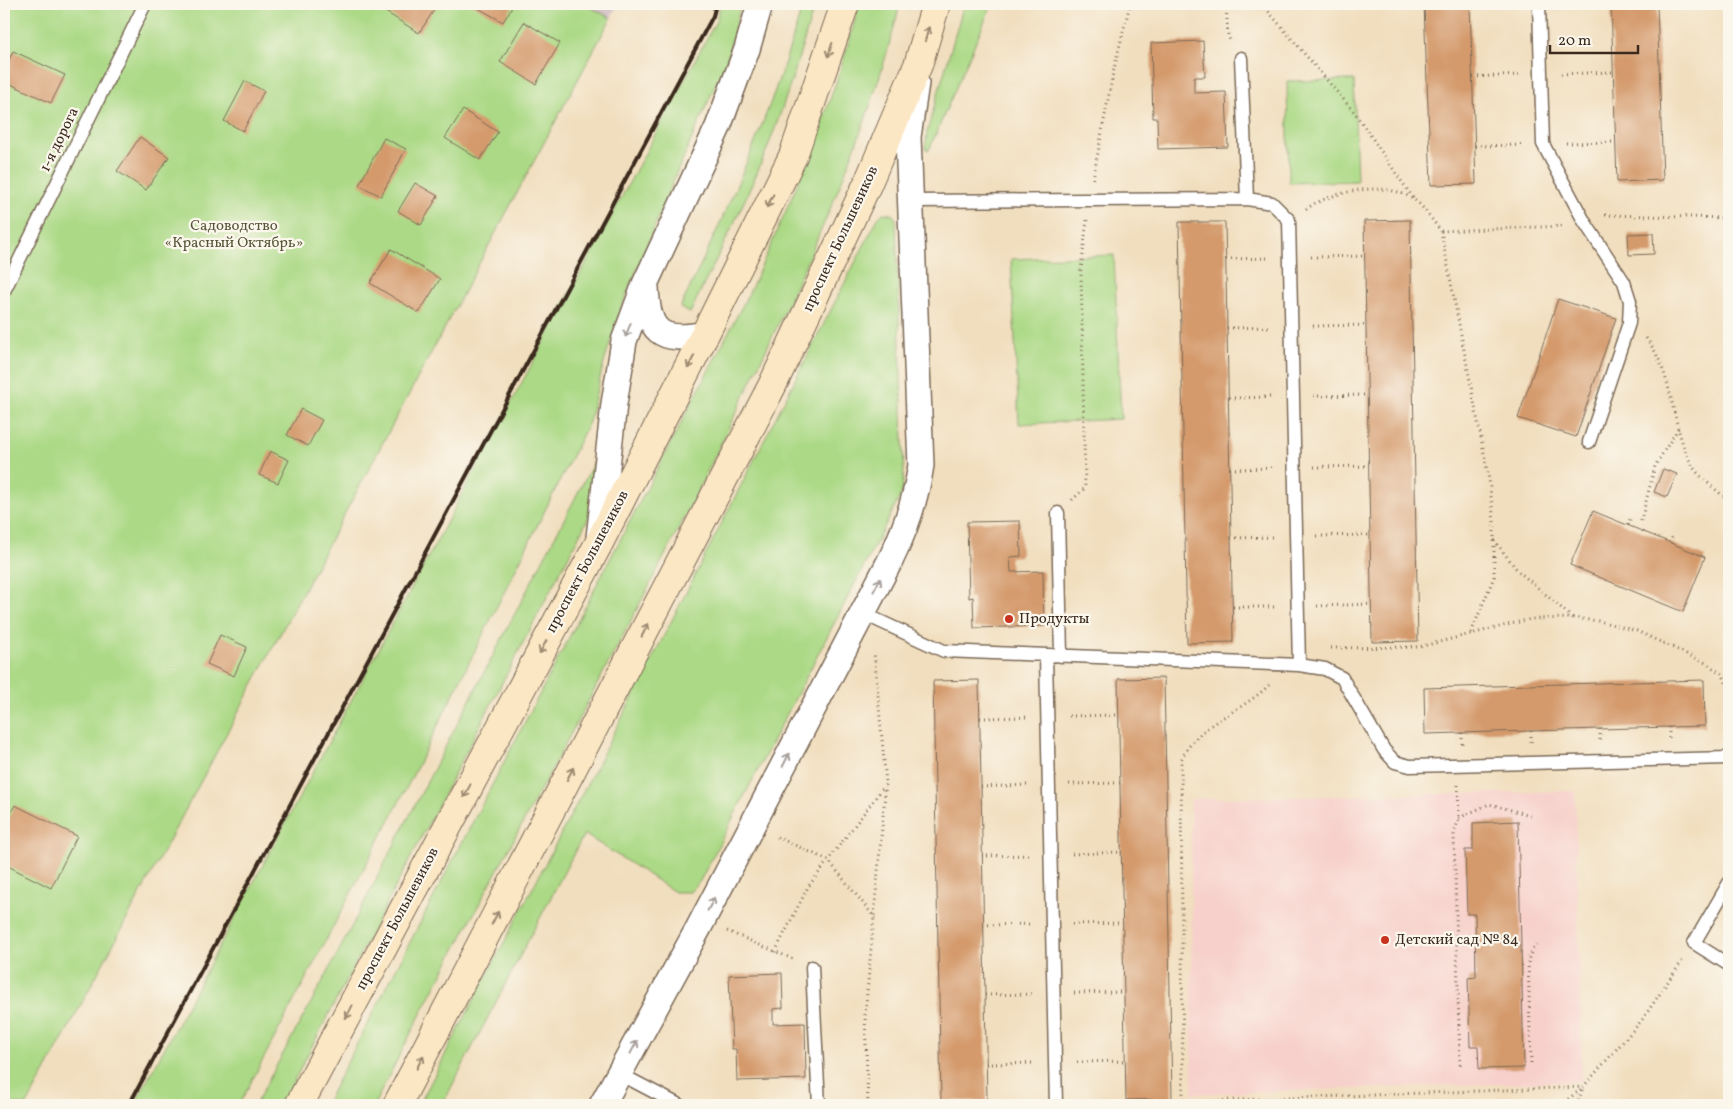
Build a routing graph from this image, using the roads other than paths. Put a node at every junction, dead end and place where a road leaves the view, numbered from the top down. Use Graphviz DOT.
graph roads {
  1 [pos="146,4"];
  2 [pos="760,4"];
  3 [pos="845,4"];
  4 [pos="936,4"];
  5 [pos="1539,4"];
  6 [pos="1241,58"];
  7 [pos="918,65"];
  8 [pos="1247,199"];
  9 [pos="912,201"];
  10 [pos="646,284"];
  11 [pos="4,291"];
  12 [pos="706,334"];
  13 [pos="1589,442"];
  14 [pos="1058,513"];
  15 [pos="599,543"];
  16 [pos="862,613"];
  17 [pos="1046,656"];
  18 [pos="1061,656"];
  19 [pos="1299,664"];
  20 [pos="1729,758"];
  21 [pos="1729,883"];
  22 [pos="1729,965"];
  23 [pos="812,967"];
  24 [pos="620,1074"];
  25 [pos="299,1105"];
  26 [pos="397,1105"];
  27 [pos="602,1105"];
  28 [pos="679,1105"];
  29 [pos="819,1105"];
  30 [pos="1056,1105"];
  1 -- 11 [label="lane, 1-я дорога"];
  2 -- 10 [label="street"];
  3 -- 12 [label="main road, проспект Большевиков, one-way"];
  7 -- 4 [label="main road, проспект Большевиков, one-way"];
  5 -- 13 [label="lane"];
  6 -- 8 [label="lane"];
  7 -- 9 [label="street"];
  26 -- 7 [label="main road, проспект Большевиков, one-way"];
  8 -- 9 [label="lane"];
  8 -- 19 [label="lane"];
  16 -- 9 [label="street, one-way"];
  10 -- 12 [label="street"];
  10 -- 15 [label="street, one-way"];
  12 -- 15 [label="main road, проспект Большевиков, one-way"];
  14 -- 18 [label="lane"];
  15 -- 25 [label="main road, проспект Большевиков, one-way"];
  16 -- 17 [label="lane"];
  24 -- 16 [label="street, one-way"];
  17 -- 18 [label="lane"];
  17 -- 30 [label="lane"];
  18 -- 19 [label="lane"];
  19 -- 20 [label="lane"];
  21 -- 22 [label="lane"];
  23 -- 29 [label="lane"];
  24 -- 27 [label="street"];
  24 -- 28 [label="lane"];
}
